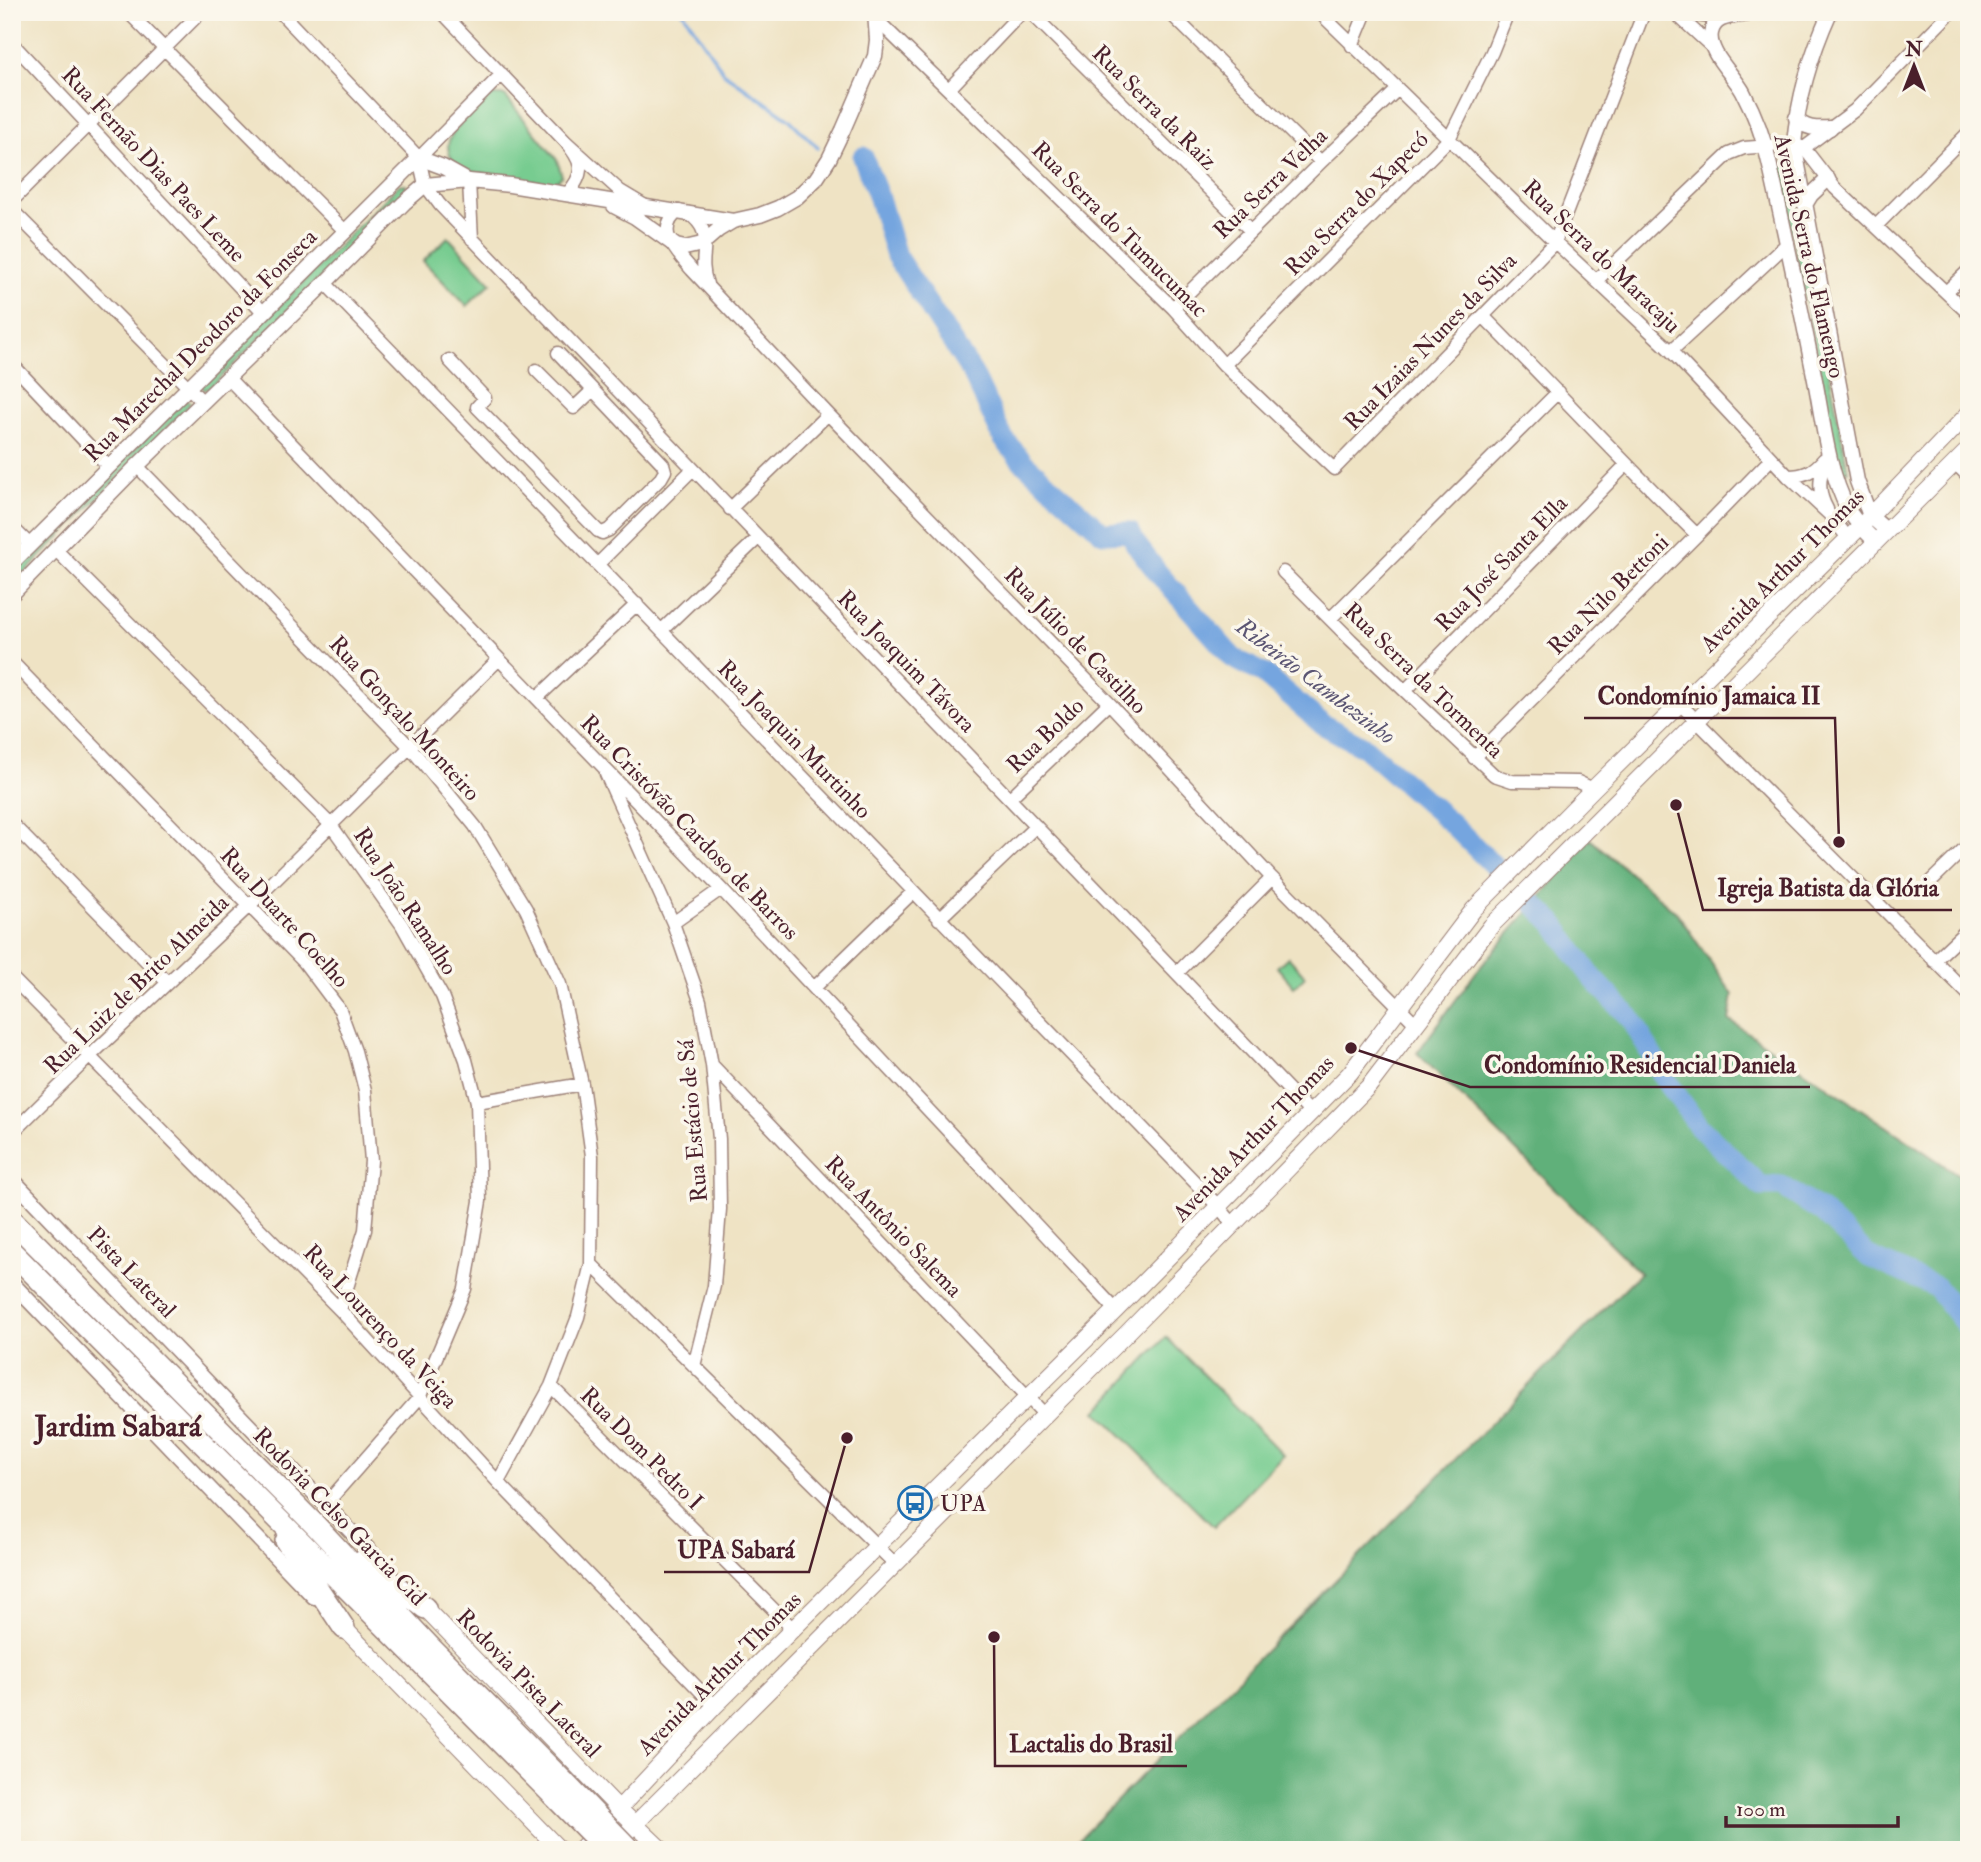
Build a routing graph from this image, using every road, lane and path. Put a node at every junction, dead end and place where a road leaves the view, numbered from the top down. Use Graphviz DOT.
graph roads {
  1 [pos="128,12"];
  2 [pos="201,12"];
  3 [pos="280,12"];
  4 [pos="442,12"];
  5 [pos="1022,12"];
  6 [pos="1030,12"];
  7 [pos="1169,12"];
  8 [pos="1319,12"];
  9 [pos="1366,12"];
  10 [pos="1507,12"];
  11 [pos="1644,12"];
  12 [pos="1755,12"];
  13 [pos="1830,12"];
  14 [pos="1951,12"];
  15 [pos="1675,13"];
  16 [pos="875,16"];
  17 [pos="1721,18"];
  18 [pos="12,43"];
  19 [pos="1352,46"];
  20 [pos="1711,46"];
  21 [pos="164,50"];
  22 [pos="502,74"];
  23 [pos="949,89"];
  24 [pos="1398,89"];
  25 [pos="1796,118"];
  26 [pos="89,124"];
  27 [pos="1830,128"];
  28 [pos="1969,132"];
  29 [pos="1449,139"];
  30 [pos="565,141"];
  31 [pos="1799,146"];
  32 [pos="1766,147"];
  33 [pos="419,158"];
  34 [pos="1321,162"];
  35 [pos="1828,179"];
  36 [pos="469,181"];
  37 [pos="425,185"];
  38 [pos="567,194"];
  39 [pos="597,199"];
  40 [pos="12,201"];
  41 [pos="1805,205"];
  42 [pos="645,206"];
  43 [pos="12,210"];
  44 [pos="683,212"];
  45 [pos="733,221"];
  46 [pos="1876,226"];
  47 [pos="1251,231"];
  48 [pos="346,232"];
  49 [pos="472,239"];
  50 [pos="705,241"];
  51 [pos="672,243"];
  52 [pos="1555,243"];
  53 [pos="1788,243"];
  54 [pos="1969,270"];
  55 [pos="1597,280"];
  56 [pos="325,283"];
  57 [pos="707,284"];
  58 [pos="1946,292"];
  59 [pos="1173,308"];
  60 [pos="264,313"];
  61 [pos="1969,314"];
  62 [pos="1484,317"];
  63 [pos="1671,351"];
  64 [pos="558,354"];
  65 [pos="449,360"];
  66 [pos="12,363"];
  67 [pos="1224,365"];
  68 [pos="536,370"];
  69 [pos="228,378"];
  70 [pos="188,388"];
  71 [pos="593,390"];
  72 [pos="1558,392"];
  73 [pos="203,402"];
  74 [pos="1969,413"];
  75 [pos="828,414"];
  76 [pos="1969,449"];
  77 [pos="1826,455"];
  78 [pos="1771,459"];
  79 [pos="1955,463"];
  80 [pos="1626,465"];
  81 [pos="137,466"];
  82 [pos="109,467"];
  83 [pos="1334,469"];
  84 [pos="693,470"];
  85 [pos="1788,476"];
  86 [pos="1969,477"];
  87 [pos="630,508"];
  88 [pos="730,509"];
  89 [pos="1830,515"];
  90 [pos="642,520"];
  91 [pos="12,527"];
  92 [pos="1859,527"];
  93 [pos="1698,535"];
  94 [pos="1881,536"];
  95 [pos="758,538"];
  96 [pos="30,545"];
  97 [pos="56,550"];
  98 [pos="12,563"];
  99 [pos="598,564"];
  100 [pos="1283,572"];
  101 [pos="12,594"];
  102 [pos="636,604"];
  103 [pos="1330,620"];
  104 [pos="662,630"];
  105 [pos="499,659"];
  106 [pos="12,662"];
  107 [pos="1405,691"];
  108 [pos="538,697"];
  109 [pos="1109,703"];
  110 [pos="1679,704"];
  111 [pos="1697,720"];
  112 [pos="410,747"];
  113 [pos="1474,758"];
  114 [pos="602,764"];
  115 [pos="1593,789"];
  116 [pos="1010,798"];
  117 [pos="12,824"];
  118 [pos="331,825"];
  119 [pos="1036,826"];
  120 [pos="1969,844"];
  121 [pos="1272,878"];
  122 [pos="1930,882"];
  123 [pos="721,889"];
  124 [pos="913,892"];
  125 [pos="249,906"];
  126 [pos="939,919"];
  127 [pos="673,923"];
  128 [pos="1969,928"];
  129 [pos="1934,961"];
  130 [pos="1178,972"];
  131 [pos="12,978"];
  132 [pos="167,982"];
  133 [pos="814,988"];
  134 [pos="1969,995"];
  135 [pos="1399,1008"];
  136 [pos="1416,1024"];
  137 [pos="89,1057"];
  138 [pos="712,1065"];
  139 [pos="582,1084"];
  140 [pos="477,1102"];
  141 [pos="1311,1113"];
  142 [pos="12,1133"];
  143 [pos="12,1179"];
  144 [pos="1218,1206"];
  145 [pos="12,1220"];
  146 [pos="1233,1224"];
  147 [pos="12,1252"];
  148 [pos="591,1264"];
  149 [pos="12,1283"];
  150 [pos="340,1310"];
  151 [pos="1116,1310"];
  152 [pos="694,1366"];
  153 [pos="551,1386"];
  154 [pos="219,1396"];
  155 [pos="1028,1397"];
  156 [pos="419,1398"];
  157 [pos="1045,1415"];
  158 [pos="498,1482"];
  159 [pos="260,1501"];
  160 [pos="325,1505"];
  161 [pos="316,1526"];
  162 [pos="876,1547"];
  163 [pos="895,1564"];
  164 [pos="425,1608"];
  165 [pos="344,1628"];
  166 [pos="793,1629"];
  167 [pos="751,1671"];
  168 [pos="761,1698"];
  169 [pos="715,1706"];
  170 [pos="558,1788"];
  171 [pos="619,1809"];
  172 [pos="635,1824"];
  173 [pos="560,1850"];
  174 [pos="580,1850"];
  175 [pos="608,1850"];
  176 [pos="630,1850"];
  177 [pos="662,1850"];
  1 -- 21 [label="street"];
  2 -- 21 [label="street"];
  3 -- 33 [label="street"];
  4 -- 22 [label="street"];
  5 -- 23 [label="street"];
  6 -- 47 [label="street, Rua Serra da Raiz"];
  7 -- 34 [label="street"];
  8 -- 19 [label="street, Rua Serra do Maracaju"];
  9 -- 19 [label="street"];
  10 -- 29 [label="street, Rua Serra do Xapecó"];
  11 -- 52 [label="street"];
  12 -- 17 [label="street"];
  13 -- 25 [label="street, Avenida Serra do Flamengo"];
  14 -- 27 [label="street"];
  15 -- 17 [label="street"];
  15 -- 20 [label="street, Avenida Serra do Flamengo"];
  16 -- 23 [label="street, Rua Serra do Tumucumac"];
  16 -- 45 [label="street"];
  17 -- 20 [label="street"];
  18 -- 26 [label="street, Rua Fernão Dias Paes Leme"];
  19 -- 24 [label="street, Rua Serra do Maracaju"];
  20 -- 32 [label="street, Avenida Serra do Flamengo"];
  21 -- 26 [label="street"];
  21 -- 48 [label="street"];
  22 -- 30 [label="street"];
  22 -- 33 [label="street"];
  23 -- 59 [label="street, Rua Serra do Tumucumac"];
  24 -- 29 [label="street, Rua Serra do Maracaju"];
  24 -- 34 [label="street, Rua Serra Velha"];
  25 -- 27 [label="street"];
  25 -- 31 [label="street, Avenida Serra do Flamengo"];
  26 -- 40 [label="street"];
  26 -- 60 [label="street, Rua Fernão Dias Paes Leme"];
  27 -- 31 [label="street"];
  28 -- 46 [label="street"];
  29 -- 52 [label="street, Rua Serra do Maracaju"];
  29 -- 67 [label="street, Rua Serra do Xapecó"];
  30 -- 38 [label="street"];
  30 -- 42 [label="street"];
  31 -- 32 [label="street"];
  31 -- 35 [label="street"];
  31 -- 41 [label="street, Avenida Serra do Flamengo"];
  32 -- 53 [label="street, Avenida Serra do Flamengo"];
  32 -- 55 [label="street"];
  33 -- 36 [label="street"];
  33 -- 37 [label="street, Rua Joaquim Távora"];
  33 -- 48 [label="street, Rua Marechal Deodoro da Fonseca"];
  34 -- 47 [label="street, Rua Serra Velha"];
  35 -- 41 [label="street"];
  35 -- 46 [label="street"];
  36 -- 37 [label="street"];
  36 -- 38 [label="street"];
  36 -- 49 [label="street"];
  37 -- 49 [label="street, Rua Joaquim Távora"];
  37 -- 56 [label="street"];
  38 -- 39 [label="street"];
  39 -- 42 [label="street"];
  39 -- 51 [label="street"];
  41 -- 92 [label="street, Avenida Serra do Flamengo"];
  42 -- 44 [label="street"];
  43 -- 70 [label="street"];
  44 -- 45 [label="street"];
  44 -- 50 [label="street"];
  44 -- 51 [label="street"];
  45 -- 50 [label="street"];
  46 -- 58 [label="street"];
  47 -- 59 [label="street, Rua Serra Velha"];
  48 -- 60 [label="street, Rua Marechal Deodoro da Fonseca"];
  49 -- 84 [label="street, Rua Joaquim Távora"];
  50 -- 51 [label="street"];
  50 -- 57 [label="street"];
  51 -- 57 [label="street, Rua Júlio de Castilho"];
  52 -- 55 [label="street, Rua Serra do Maracaju"];
  52 -- 62 [label="street, Rua Izaias Nunes da Silva"];
  53 -- 63 [label="street"];
  53 -- 77 [label="street, Avenida Serra do Flamengo"];
  54 -- 58 [label="street"];
  55 -- 63 [label="street, Rua Serra do Maracaju"];
  56 -- 69 [label="street"];
  56 -- 99 [label="street, Rua Joaquin Murtinho"];
  57 -- 75 [label="street, Rua Júlio de Castilho"];
  58 -- 61 [label="street"];
  59 -- 67 [label="street, Rua Serra do Tumucumac"];
  60 -- 70 [label="street, Rua Marechal Deodoro da Fonseca"];
  62 -- 72 [label="street"];
  62 -- 83 [label="street, Rua Izaias Nunes da Silva"];
  63 -- 78 [label="street, Rua Serra do Maracaju"];
  64 -- 71 [label="street"];
  65 -- 87 [label="street"];
  66 -- 82 [label="street"];
  67 -- 83 [label="street, Rua Serra do Tumucumac"];
  68 -- 71 [label="street"];
  69 -- 73 [label="street"];
  69 -- 105 [label="street, Rua Cristóvão Cardoso de Barros"];
  70 -- 73 [label="street"];
  70 -- 82 [label="street, Rua Marechal Deodoro da Fonseca"];
  71 -- 87 [label="street"];
  72 -- 80 [label="street"];
  72 -- 103 [label="street"];
  73 -- 81 [label="street"];
  74 -- 92 [label="main road, Avenida Arthur Thomas"];
  75 -- 88 [label="street"];
  75 -- 109 [label="street, Rua Júlio de Castilho"];
  76 -- 79 [label="main road, Avenida Arthur Thomas"];
  77 -- 85 [label="street"];
  77 -- 89 [label="street"];
  77 -- 92 [label="street, Avenida Serra do Flamengo"];
  78 -- 85 [label="street, Rua Serra do Maracaju"];
  78 -- 93 [label="street, Rua Nilo Bettoni"];
  79 -- 86 [label="street"];
  79 -- 94 [label="main road, Avenida Arthur Thomas"];
  80 -- 93 [label="street"];
  80 -- 107 [label="street, Rua José Santa Ella"];
  81 -- 97 [label="street"];
  81 -- 112 [label="street, Rua Gonçalo Monteiro"];
  82 -- 96 [label="street, Rua Marechal Deodoro da Fonseca"];
  84 -- 88 [label="street, Rua Joaquim Távora"];
  84 -- 90 [label="street"];
  85 -- 89 [label="street, Rua Serra do Maracaju"];
  87 -- 90 [label="street"];
  88 -- 95 [label="street, Rua Joaquim Távora"];
  89 -- 92 [label="street, Rua Serra do Maracaju"];
  90 -- 99 [label="street"];
  91 -- 96 [label="street"];
  92 -- 94 [label="street"];
  92 -- 110 [label="main road, Avenida Arthur Thomas"];
  93 -- 113 [label="street, Rua Nilo Bettoni"];
  94 -- 111 [label="main road, Avenida Arthur Thomas"];
  95 -- 104 [label="street"];
  95 -- 116 [label="street, Rua Joaquim Távora"];
  96 -- 98 [label="street, Rua Marechal Deodoro da Fonseca"];
  97 -- 101 [label="street"];
  97 -- 118 [label="street, Rua João Ramalho"];
  99 -- 102 [label="street, Rua Joaquin Murtinho"];
  100 -- 103 [label="street, Rua Serra da Tormenta"];
  102 -- 104 [label="street, Rua Joaquin Murtinho"];
  102 -- 108 [label="street"];
  103 -- 107 [label="street, Rua Serra da Tormenta"];
  104 -- 124 [label="street, Rua Joaquin Murtinho"];
  105 -- 108 [label="street, Rua Cristóvão Cardoso de Barros"];
  105 -- 112 [label="street, Rua Luiz de Brito Almeida"];
  106 -- 125 [label="street, Rua Duarte Coelho"];
  107 -- 113 [label="street, Rua Serra da Tormenta"];
  108 -- 114 [label="street, Rua Cristóvão Cardoso de Barros"];
  109 -- 116 [label="street, Rua Boldo"];
  109 -- 121 [label="street, Rua Júlio de Castilho"];
  110 -- 111 [label="street"];
  110 -- 115 [label="main road, Avenida Arthur Thomas"];
  111 -- 129 [label="street"];
  111 -- 136 [label="main road, Avenida Arthur Thomas"];
  112 -- 118 [label="street, Rua Luiz de Brito Almeida"];
  112 -- 139 [label="street, Rua Gonçalo Monteiro"];
  113 -- 115 [label="street, Rua Serra da Tormenta"];
  114 -- 123 [label="street, Rua Cristóvão Cardoso de Barros"];
  114 -- 127 [label="street, Rua Estácio de Sá"];
  115 -- 135 [label="main road, Avenida Arthur Thomas"];
  116 -- 119 [label="street, Rua Joaquim Távora"];
  117 -- 132 [label="street"];
  118 -- 125 [label="street, Rua Luiz de Brito Almeida"];
  118 -- 140 [label="street, Rua João Ramalho"];
  119 -- 126 [label="street"];
  119 -- 130 [label="street, Rua Joaquim Távora"];
  120 -- 122 [label="street"];
  121 -- 130 [label="street"];
  121 -- 135 [label="street, Rua Júlio de Castilho"];
  123 -- 127 [label="street"];
  123 -- 133 [label="street, Rua Cristóvão Cardoso de Barros"];
  124 -- 126 [label="street, Rua Joaquin Murtinho"];
  124 -- 133 [label="street"];
  125 -- 132 [label="street, Rua Luiz de Brito Almeida"];
  125 -- 150 [label="street, Rua Duarte Coelho"];
  126 -- 144 [label="street, Rua Joaquin Murtinho"];
  127 -- 138 [label="street, Rua Estácio de Sá"];
  128 -- 129 [label="street"];
  129 -- 134 [label="street"];
  130 -- 141 [label="street, Rua Joaquim Távora"];
  131 -- 137 [label="street, Rua Lourenço da Veiga"];
  132 -- 137 [label="street, Rua Luiz de Brito Almeida"];
  133 -- 151 [label="street, Rua Cristóvão Cardoso de Barros"];
  135 -- 136 [label="street, Rua Júlio de Castilho"];
  135 -- 141 [label="main road, Avenida Arthur Thomas"];
  136 -- 146 [label="main road, Avenida Arthur Thomas"];
  137 -- 142 [label="street, Rua Luiz de Brito Almeida"];
  137 -- 150 [label="street, Rua Lourenço da Veiga"];
  138 -- 152 [label="street, Rua Estácio de Sá"];
  138 -- 155 [label="street, Rua Antônio Salema"];
  139 -- 140 [label="street"];
  139 -- 148 [label="street, Rua Gonçalo Monteiro"];
  140 -- 156 [label="street, Rua João Ramalho"];
  141 -- 144 [label="main road, Avenida Arthur Thomas"];
  143 -- 154 [label="street, Pista Lateral"];
  144 -- 146 [label="street, Rua Joaquin Murtinho"];
  144 -- 151 [label="main road, Avenida Arthur Thomas"];
  145 -- 161 [label="highway, Rodovia Celso Garcia Cid"];
  146 -- 157 [label="main road, Avenida Arthur Thomas"];
  147 -- 159 [label="highway, Rodovia Celso Garcia Cid"];
  148 -- 152 [label="street"];
  148 -- 153 [label="street, Rua Gonçalo Monteiro"];
  149 -- 165 [label="street"];
  150 -- 156 [label="street, Rua Lourenço da Veiga"];
  151 -- 155 [label="main road, Avenida Arthur Thomas"];
  152 -- 162 [label="street"];
  153 -- 158 [label="street, Rua Gonçalo Monteiro"];
  153 -- 166 [label="street, Rua Dom Pedro I"];
  154 -- 160 [label="street, Rodovia Pista Lateral"];
  155 -- 157 [label="street, Rua Antônio Salema"];
  155 -- 162 [label="main road, Avenida Arthur Thomas"];
  156 -- 158 [label="street, Rua Lourenço da Veiga"];
  156 -- 160 [label="street, Rua João Ramalho"];
  157 -- 163 [label="main road, Avenida Arthur Thomas"];
  158 -- 169 [label="street, Rua Lourenço da Veiga"];
  159 -- 165 [label="highway"];
  159 -- 170 [label="highway, Rodovia Celso Garcia Cid"];
  160 -- 164 [label="street, Rodovia Pista Lateral"];
  161 -- 164 [label="highway"];
  161 -- 170 [label="highway, Rodovia Celso Garcia Cid"];
  162 -- 163 [label="street"];
  162 -- 166 [label="main road, Avenida Arthur Thomas"];
  163 -- 168 [label="main road, Avenida Arthur Thomas"];
  164 -- 171 [label="main road, Rodovia Pista Lateral"];
  165 -- 173 [label="main road"];
  166 -- 167 [label="main road, Avenida Arthur Thomas"];
  167 -- 168 [label="main road"];
  167 -- 169 [label="main road, Avenida Arthur Thomas"];
  168 -- 172 [label="main road, Avenida Arthur Thomas"];
  169 -- 171 [label="main road, Avenida Arthur Thomas"];
  170 -- 175 [label="highway, Rodovia Celso Garcia Cid, bridge"];
  170 -- 176 [label="highway, Rodovia Celso Garcia Cid, bridge"];
  171 -- 172 [label="main road, Rodovia Pista Lateral"];
  171 -- 174 [label="main road, Avenida Arthur Thomas"];
  172 -- 175 [label="main road, Avenida Arthur Thomas"];
  172 -- 177 [label="main road, Rodovia Pista Lateral"];
}
